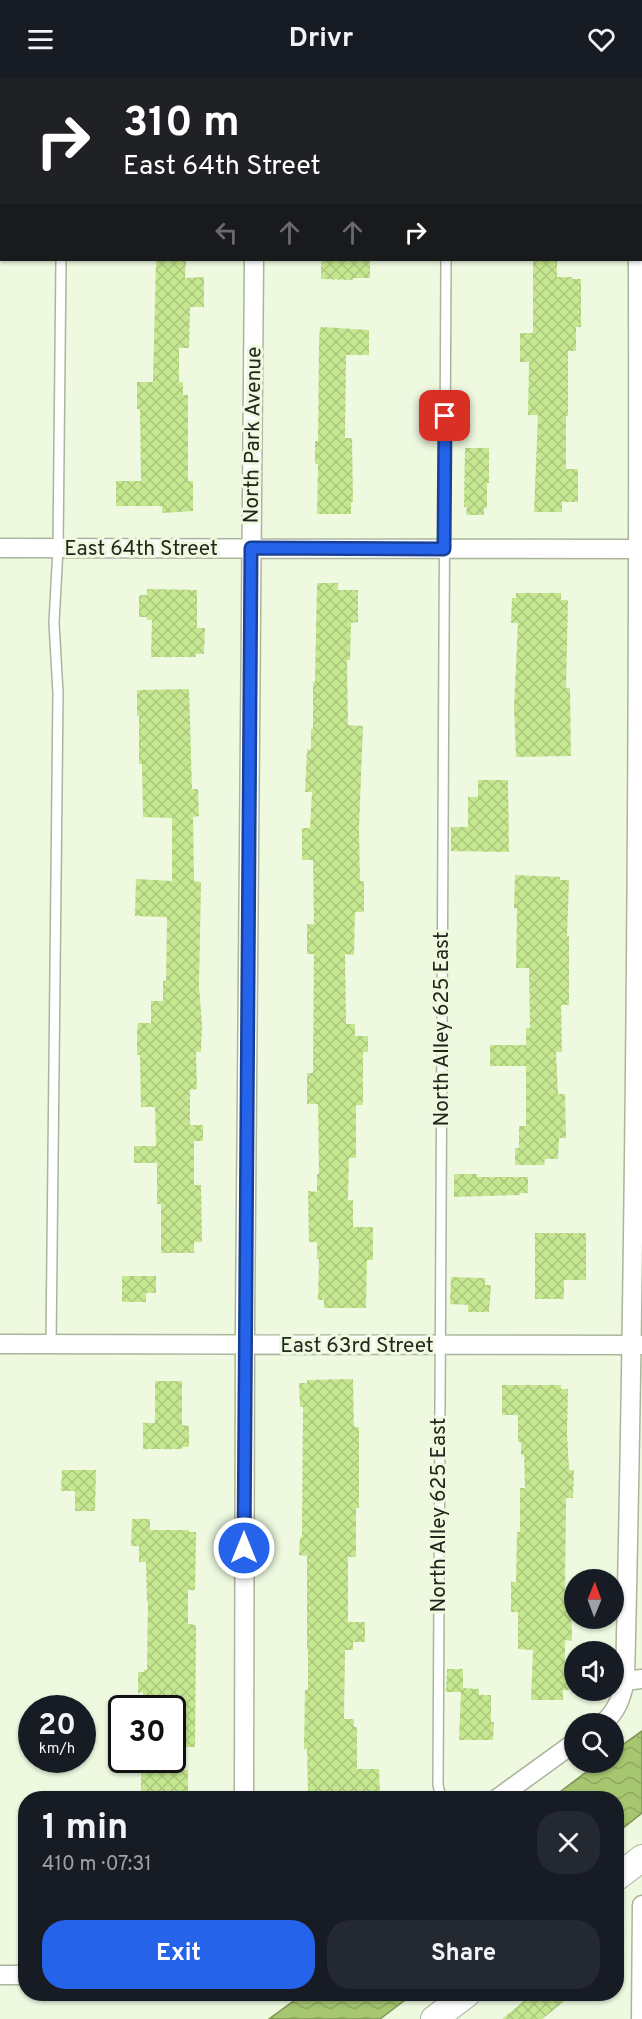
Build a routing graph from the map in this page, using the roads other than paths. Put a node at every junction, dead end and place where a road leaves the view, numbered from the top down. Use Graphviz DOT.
graph roads {
  1 [pos="61,261"];
  2 [pos="254,261"];
  3 [pos="446,261"];
  4 [pos="638,261"];
  5 [pos="0,548"];
  6 [pos="58,548"];
  7 [pos="251,548"];
  8 [pos="444,549"];
  9 [pos="640,549"];
  10 [pos="0,1344"];
  11 [pos="51,1344"];
  12 [pos="245,1345"];
  13 [pos="439,1345"];
  14 [pos="637,1345"];
  15 [pos="634,1680"];
  16 [pos="613,1713"];
  17 [pos="564,1750"];
  18 [pos="244,1791"];
  19 [pos="439,1791"];
  20 [pos="508,1791"];
  21 [pos="642,1858"];
  22 [pos="624,1872"];
  23 [pos="642,1905"];
  24 [pos="0,1975"];
  25 [pos="18,1975"];
  26 [pos="459,2001"];
  27 [pos="440,2017"];
  28 [pos="641,2019"];
  1 -- 6 [label="lane"];
  2 -- 7 [label="street, North Park Avenue"];
  3 -- 8 [label="lane, North Alley 625 East"];
  4 -- 9 [label="street"];
  5 -- 6 [label="street, East 64th Street"];
  6 -- 7 [label="street, East 64th Street"];
  6 -- 11 [label="lane"];
  7 -- 8 [label="street, East 64th Street"];
  7 -- 12 [label="street, North Park Avenue"];
  8 -- 9 [label="street, East 64th Street"];
  8 -- 13 [label="lane, North Alley 625 East"];
  9 -- 14 [label="street"];
  10 -- 11 [label="street, East 63rd Street"];
  11 -- 12 [label="street, East 63rd Street"];
  12 -- 13 [label="street, East 63rd Street"];
  12 -- 18 [label="street, North Park Avenue"];
  13 -- 14 [label="street, East 63rd Street"];
  13 -- 19 [label="lane, North Alley 625 East"];
  14 -- 15 [label="street"];
  15 -- 16 [label="street"];
  17 -- 20 [label="street"];
  21 -- 22 [label="main road"];
  23 -- 28 [label="street"];
  24 -- 25 [label="street"];
  26 -- 27 [label="main road"];
}
